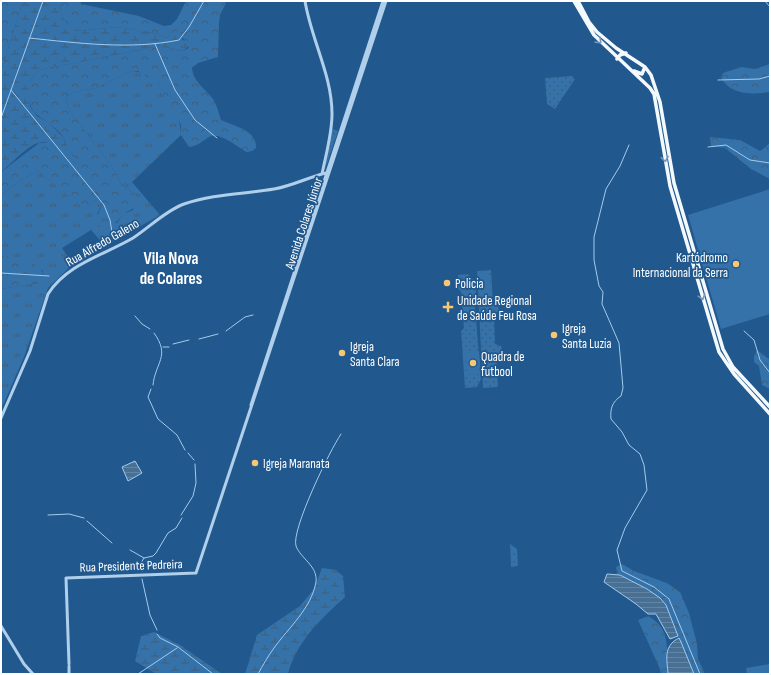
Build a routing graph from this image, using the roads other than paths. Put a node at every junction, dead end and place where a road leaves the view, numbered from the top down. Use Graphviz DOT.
graph roads {
  1 [pos="305,1"];
  2 [pos="383,1"];
  3 [pos="386,1"];
  4 [pos="574,1"];
  5 [pos="578,1"];
  6 [pos="626,53"];
  7 [pos="617,59"];
  8 [pos="645,67"];
  9 [pos="629,69"];
  10 [pos="328,172"];
  11 [pos="322,174"];
  12 [pos="770,407"];
  13 [pos="770,414"];
  14 [pos="1,418"];
  15 [pos="196,573"];
  16 [pos="1,626"];
  17 [pos="33,674"];
  18 [pos="69,674"];
  1 -- 11 [label="street"];
  2 -- 10 [label="street, Avenida Colares Júnior"];
  3 -- 10 [label="street, Avenida Colares Júnior"];
  4 -- 7 [label="main road, one-way"];
  5 -- 6 [label="main road"];
  6 -- 7 [label="main road"];
  6 -- 8 [label="main road"];
  7 -- 9 [label="main road"];
  8 -- 9 [label="main road"];
  8 -- 12 [label="main road"];
  9 -- 13 [label="main road, one-way"];
  10 -- 11 [label="street, Rua Alfredo Galeno"];
  10 -- 15 [label="street, Avenida Colares Júnior"];
  11 -- 14 [label="street, Rua Alfredo Galeno"];
  15 -- 18 [label="street, Rua Presidente Pedreira"];
  16 -- 17 [label="street"];
}
